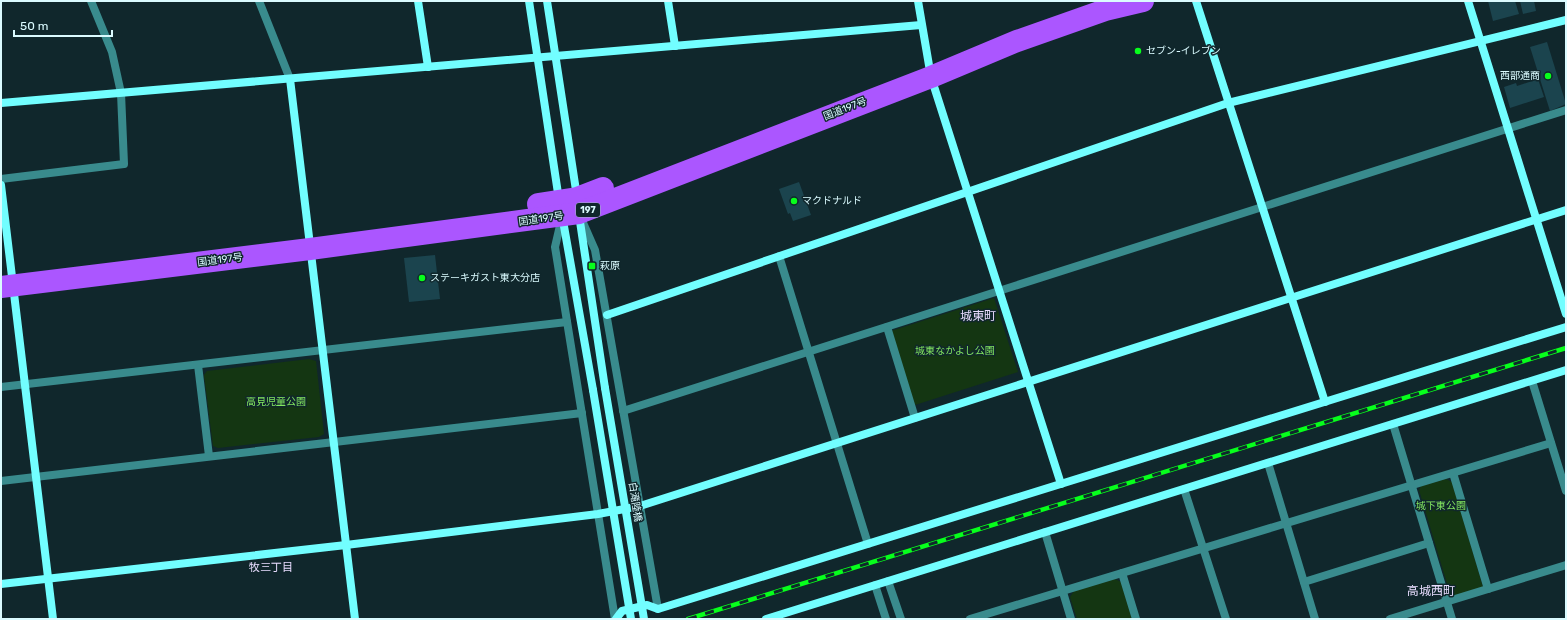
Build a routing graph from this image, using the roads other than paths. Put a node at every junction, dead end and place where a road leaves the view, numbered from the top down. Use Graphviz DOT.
graph roads {
  1 [pos="91,1"];
  2 [pos="260,1"];
  3 [pos="418,1"];
  4 [pos="529,1"];
  5 [pos="547,1"];
  6 [pos="668,1"];
  7 [pos="918,1"];
  8 [pos="1095,1"];
  9 [pos="1143,1"];
  10 [pos="1196,1"];
  11 [pos="1468,1"];
  12 [pos="1566,20"];
  13 [pos="921,25"];
  14 [pos="1480,41"];
  15 [pos="675,46"];
  16 [pos="555,56"];
  17 [pos="537,58"];
  18 [pos="428,67"];
  19 [pos="929,69"];
  20 [pos="290,79"];
  21 [pos="121,93"];
  22 [pos="1228,103"];
  23 [pos="1,104"];
  24 [pos="1566,110"];
  25 [pos="1508,129"];
  26 [pos="1,179"];
  27 [pos="1,184"];
  28 [pos="968,192"];
  29 [pos="569,207"];
  30 [pos="1262,207"];
  31 [pos="1566,210"];
  32 [pos="1536,220"];
  33 [pos="309,243"];
  34 [pos="779,256"];
  35 [pos="7,280"];
  36 [pos="999,291"];
  37 [pos="1291,298"];
  38 [pos="1566,314"];
  39 [pos="607,315"];
  40 [pos="567,322"];
  41 [pos="887,327"];
  42 [pos="1566,327"];
  43 [pos="322,350"];
  44 [pos="809,352"];
  45 [pos="198,365"];
  46 [pos="1566,370"];
  47 [pos="1532,381"];
  48 [pos="1028,382"];
  49 [pos="25,385"];
  50 [pos="1,387"];
  51 [pos="1325,402"];
  52 [pos="623,411"];
  53 [pos="582,413"];
  54 [pos="915,418"];
  55 [pos="1392,424"];
  56 [pos="333,442"];
  57 [pos="837,443"];
  58 [pos="1551,443"];
  59 [pos="209,456"];
  60 [pos="1268,463"];
  61 [pos="1452,473"];
  62 [pos="36,477"];
  63 [pos="1,481"];
  64 [pos="1061,484"];
  65 [pos="1411,486"];
  66 [pos="1184,489"];
  67 [pos="1566,491"];
  68 [pos="640,506"];
  69 [pos="598,514"];
  70 [pos="1286,524"];
  71 [pos="1045,532"];
  72 [pos="1429,543"];
  73 [pos="868,544"];
  74 [pos="346,545"];
  75 [pos="1203,548"];
  76 [pos="1566,565"];
  77 [pos="1122,573"];
  78 [pos="48,579"];
  79 [pos="888,581"];
  80 [pos="1304,582"];
  81 [pos="1,584"];
  82 [pos="875,585"];
  83 [pos="1488,589"];
  84 [pos="1063,591"];
  85 [pos="1447,602"];
  86 [pos="658,608"];
  87 [pos="52,619"];
  88 [pos="355,619"];
  89 [pos="616,619"];
  90 [pos="631,619"];
  91 [pos="644,619"];
  92 [pos="766,619"];
  93 [pos="886,619"];
  94 [pos="901,619"];
  95 [pos="970,619"];
  96 [pos="1071,619"];
  97 [pos="1136,619"];
  98 [pos="1226,619"];
  99 [pos="1315,619"];
  100 [pos="1390,619"];
  101 [pos="1452,619"];
  1 -- 21 [label="street"];
  2 -- 20 [label="street"];
  3 -- 18 [label="street"];
  4 -- 17 [label="street"];
  5 -- 16 [label="street"];
  6 -- 15 [label="street"];
  7 -- 13 [label="street"];
  8 -- 19 [label="highway, 国道197号 / 197"];
  9 -- 19 [label="highway, 国道197号 / 197"];
  10 -- 22 [label="street"];
  11 -- 14 [label="street"];
  12 -- 14 [label="street"];
  13 -- 15 [label="street"];
  13 -- 19 [label="street"];
  14 -- 22 [label="street"];
  14 -- 25 [label="street"];
  15 -- 16 [label="street"];
  16 -- 17 [label="street"];
  16 -- 29 [label="street"];
  17 -- 18 [label="street"];
  17 -- 29 [label="street"];
  18 -- 20 [label="street"];
  19 -- 28 [label="street"];
  19 -- 29 [label="highway, 国道197号 / 197"];
  20 -- 21 [label="street"];
  20 -- 33 [label="street"];
  21 -- 23 [label="street"];
  21 -- 26 [label="street"];
  22 -- 28 [label="street"];
  22 -- 30 [label="street"];
  24 -- 25 [label="street"];
  25 -- 30 [label="street"];
  25 -- 32 [label="street"];
  27 -- 35 [label="street"];
  28 -- 34 [label="street"];
  28 -- 36 [label="street"];
  29 -- 33 [label="highway, 国道197号 / 197"];
  29 -- 39 [label="street"];
  29 -- 40 [label="street"];
  29 -- 90 [label="street, bridge"];
  29 -- 91 [label="street, 白滝陸橋, bridge"];
  30 -- 36 [label="street"];
  30 -- 37 [label="street"];
  31 -- 32 [label="street"];
  32 -- 37 [label="street"];
  32 -- 38 [label="street"];
  33 -- 35 [label="highway, 国道197号 / 197"];
  33 -- 43 [label="street"];
  34 -- 39 [label="street"];
  34 -- 44 [label="street"];
  35 -- 49 [label="street"];
  36 -- 41 [label="street"];
  36 -- 48 [label="street"];
  37 -- 48 [label="street"];
  37 -- 51 [label="street"];
  39 -- 52 [label="street"];
  40 -- 43 [label="street"];
  40 -- 53 [label="street"];
  41 -- 44 [label="street"];
  41 -- 54 [label="street"];
  42 -- 51 [label="street"];
  43 -- 45 [label="street"];
  43 -- 56 [label="street"];
  44 -- 52 [label="street"];
  44 -- 57 [label="street"];
  45 -- 49 [label="street"];
  45 -- 59 [label="street"];
  46 -- 47 [label="street"];
  47 -- 55 [label="street"];
  47 -- 58 [label="street"];
  48 -- 54 [label="street"];
  48 -- 64 [label="street"];
  49 -- 50 [label="street"];
  49 -- 62 [label="street"];
  51 -- 64 [label="street"];
  52 -- 68 [label="street"];
  53 -- 56 [label="street"];
  53 -- 69 [label="street"];
  54 -- 57 [label="street"];
  55 -- 60 [label="street"];
  55 -- 65 [label="street"];
  56 -- 59 [label="street"];
  56 -- 74 [label="street"];
  57 -- 68 [label="street"];
  57 -- 73 [label="street"];
  58 -- 61 [label="street"];
  58 -- 67 [label="street"];
  59 -- 62 [label="street"];
  60 -- 66 [label="street"];
  60 -- 70 [label="street"];
  61 -- 65 [label="street"];
  61 -- 83 [label="street"];
  62 -- 63 [label="street"];
  62 -- 78 [label="street"];
  64 -- 73 [label="street"];
  65 -- 70 [label="street"];
  65 -- 72 [label="street"];
  66 -- 71 [label="street"];
  66 -- 75 [label="street"];
  68 -- 69 [label="street"];
  68 -- 86 [label="street"];
  69 -- 74 [label="street"];
  69 -- 89 [label="street"];
  70 -- 75 [label="street"];
  70 -- 80 [label="street"];
  71 -- 79 [label="street"];
  71 -- 84 [label="street"];
  72 -- 80 [label="street"];
  72 -- 85 [label="street"];
  73 -- 86 [label="street"];
  74 -- 78 [label="street"];
  74 -- 88 [label="street"];
  75 -- 77 [label="street"];
  75 -- 98 [label="street"];
  76 -- 83 [label="street"];
  77 -- 84 [label="street"];
  77 -- 97 [label="street"];
  78 -- 81 [label="street"];
  78 -- 87 [label="street"];
  79 -- 82 [label="street"];
  79 -- 94 [label="street"];
  80 -- 99 [label="street"];
  82 -- 92 [label="street"];
  82 -- 93 [label="street"];
  83 -- 85 [label="street"];
  84 -- 95 [label="street"];
  84 -- 96 [label="street"];
  85 -- 100 [label="street"];
  85 -- 101 [label="street"];
  86 -- 89 [label="street"];
}
